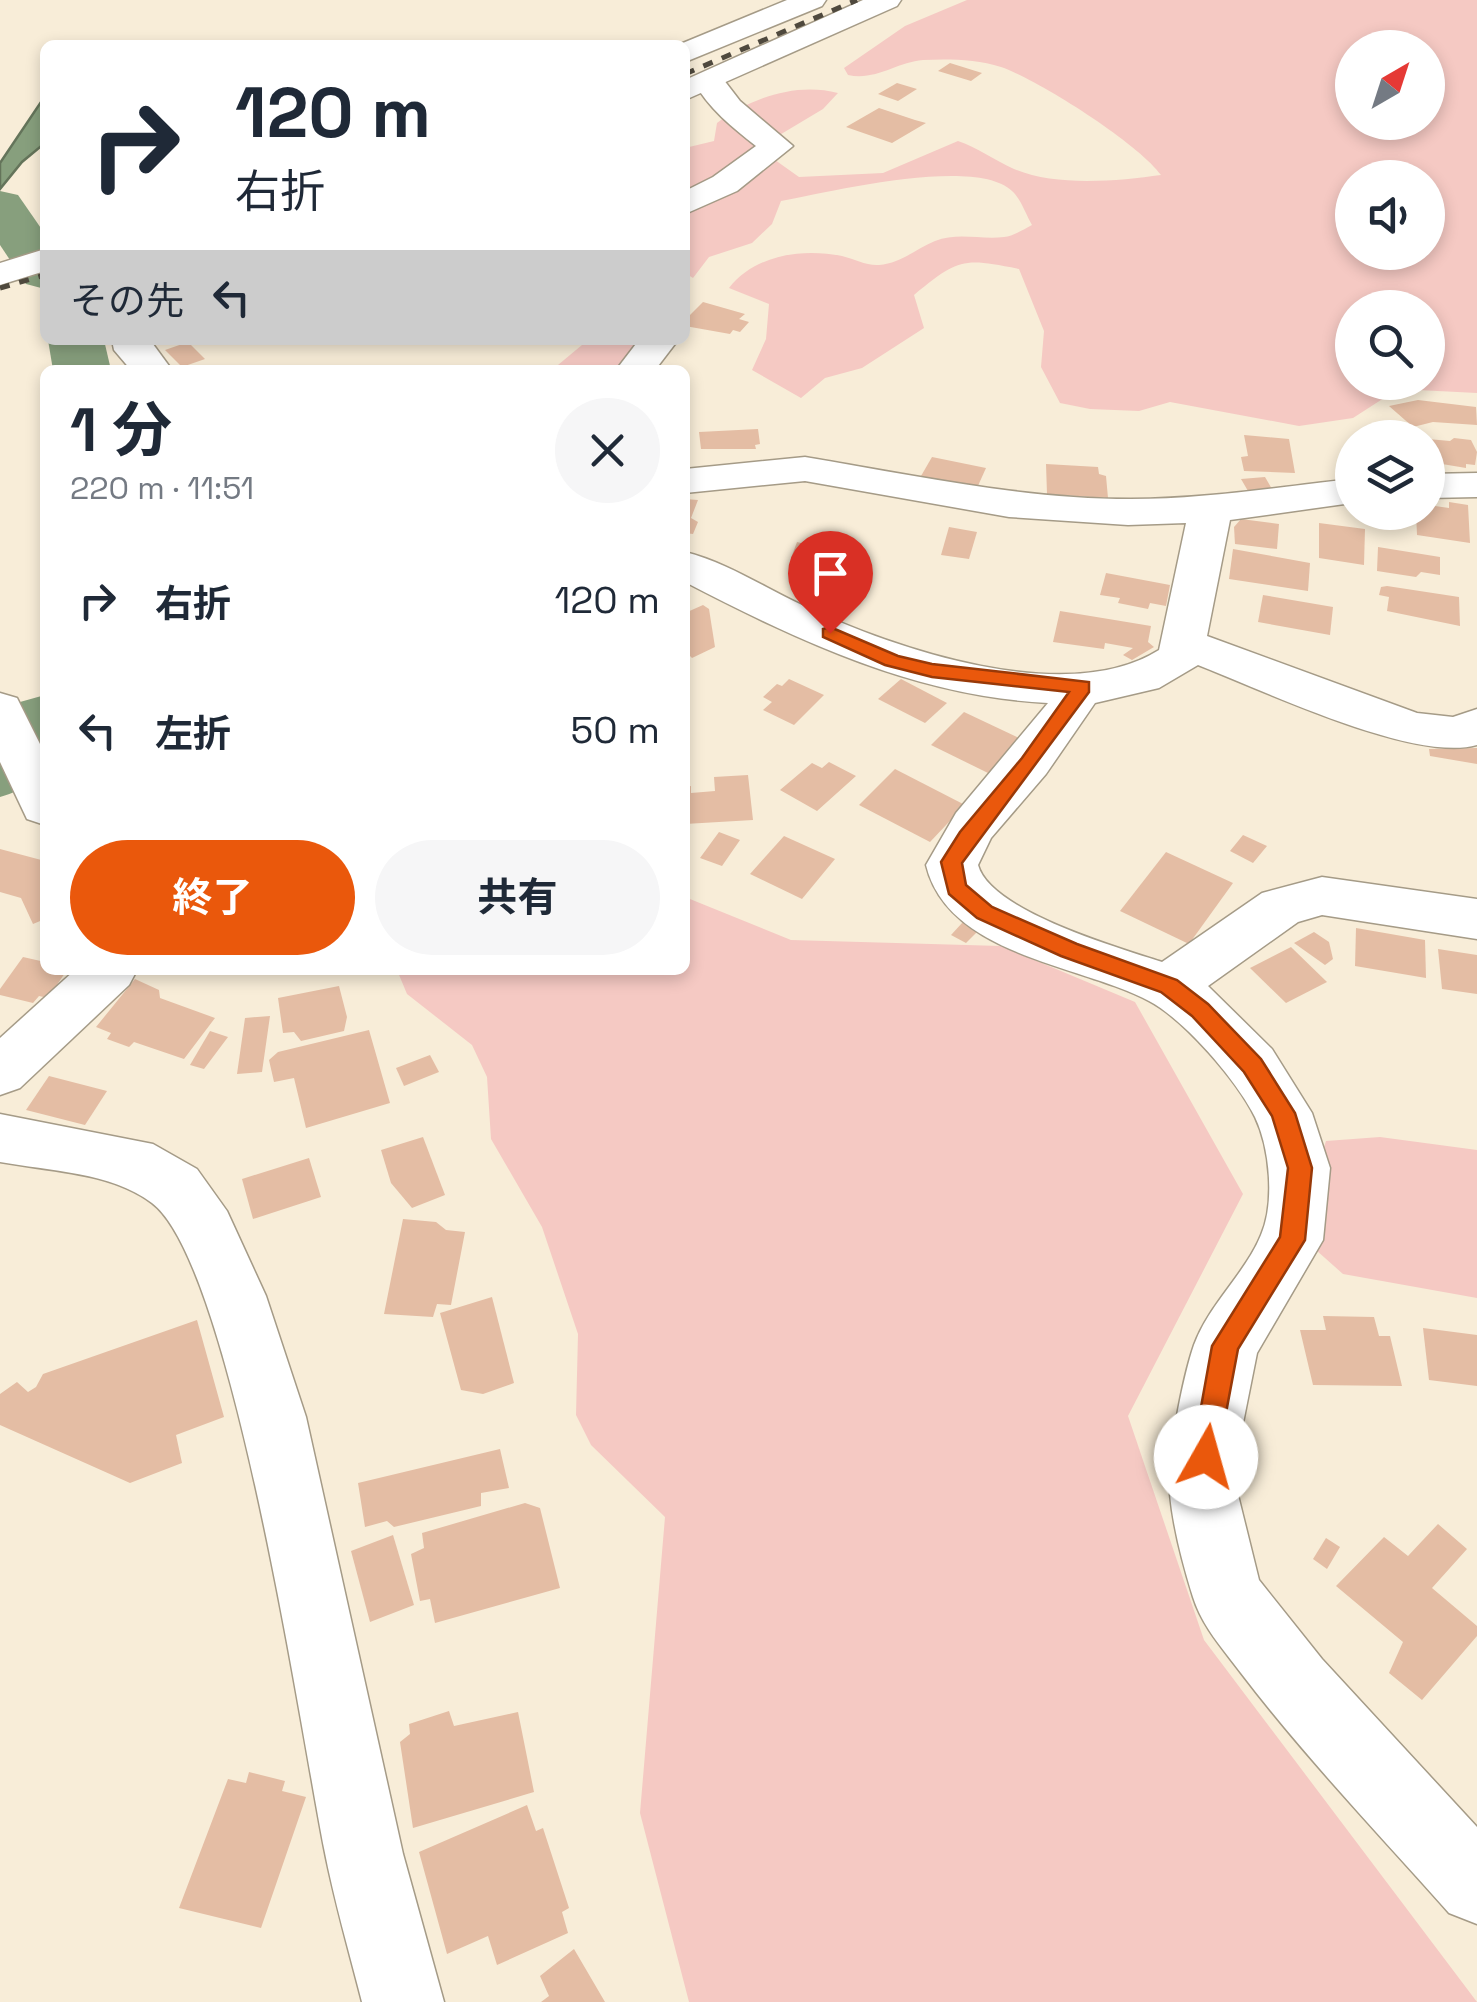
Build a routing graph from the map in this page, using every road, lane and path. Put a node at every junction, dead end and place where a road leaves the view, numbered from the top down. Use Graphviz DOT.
graph roads {
  1 [pos="812,0"];
  2 [pos="887,0"];
  3 [pos="690,51"];
  4 [pos="697,86"];
  5 [pos="690,202"];
  6 [pos="40,262"];
  7 [pos="0,274"];
  8 [pos="132,345"];
  9 [pos="655,345"];
  10 [pos="148,365"];
  11 [pos="638,365"];
  12 [pos="690,480"];
  13 [pos="1477,485"];
  14 [pos="1445,486"];
  15 [pos="1335,494"];
  16 [pos="1213,510"];
  17 [pos="690,567"];
  18 [pos="1186,644"];
  19 [pos="1082,687"];
  20 [pos="0,709"];
  21 [pos="1477,725"];
  22 [pos="40,796"];
  23 [pos="1477,919"];
  24 [pos="105,975"];
  25 [pos="1169,986"];
  26 [pos="0,1072"];
  27 [pos="0,1138"];
  28 [pos="1477,1886"];
  29 [pos="403,2002"];
  1 -- 3 [label="main road"];
  2 -- 4 [label="main road"];
  4 -- 5 [label="main road"];
  6 -- 7 [label="main road"];
  8 -- 10 [label="main road"];
  9 -- 11 [label="main road"];
  12 -- 16 [label="main road"];
  13 -- 14 [label="main road"];
  15 -- 16 [label="main road"];
  16 -- 18 [label="main road"];
  17 -- 19 [label="main road"];
  18 -- 19 [label="main road"];
  18 -- 21 [label="main road"];
  19 -- 25 [label="main road"];
  20 -- 22 [label="main road"];
  23 -- 25 [label="main road"];
  24 -- 26 [label="main road"];
  25 -- 28 [label="main road"];
  27 -- 29 [label="main road"];
}
